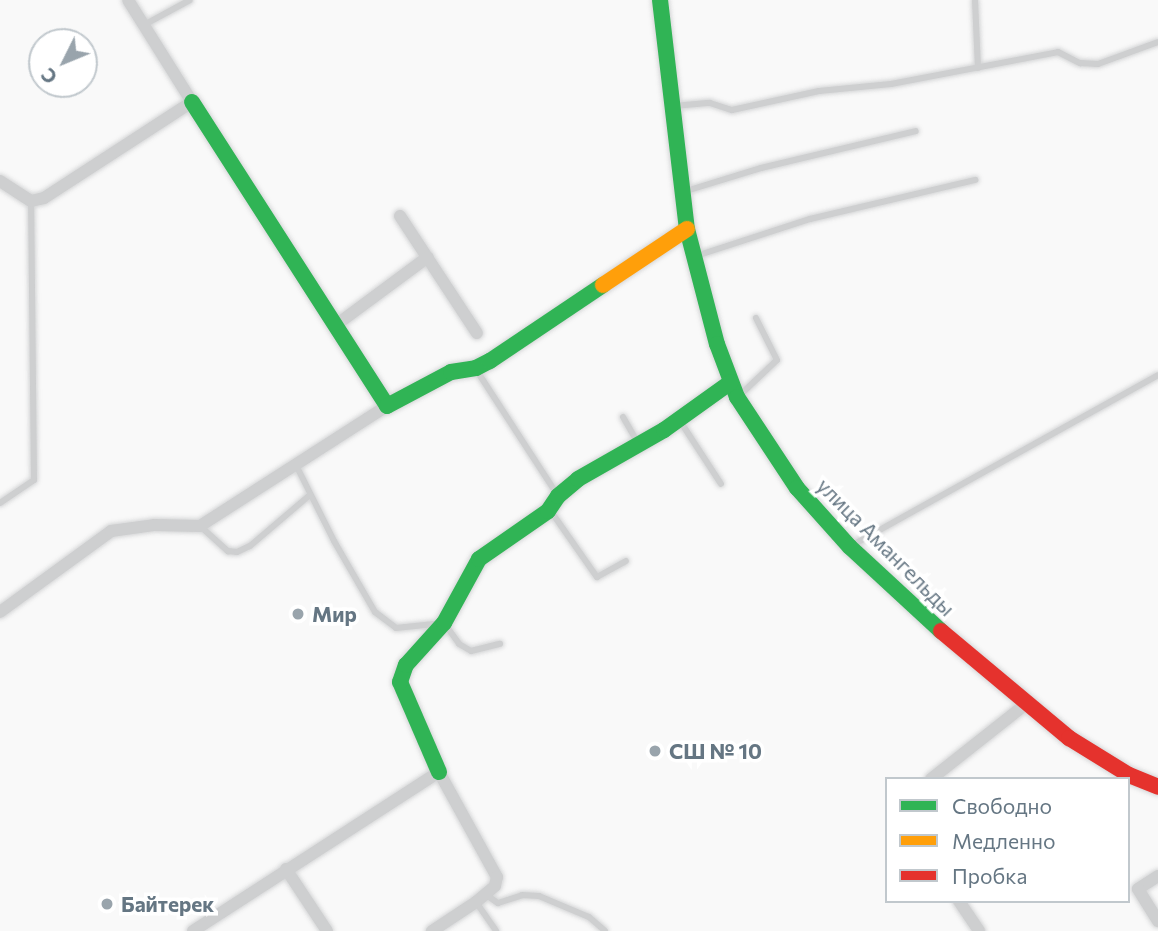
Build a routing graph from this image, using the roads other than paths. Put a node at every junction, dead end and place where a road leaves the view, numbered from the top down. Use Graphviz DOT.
graph roads {
  1 [pos="128,0"];
  2 [pos="190,0"];
  3 [pos="660,0"];
  4 [pos="975,0"];
  5 [pos="145,25"];
  6 [pos="1158,42"];
  7 [pos="978,68"];
  8 [pos="192,102"];
  9 [pos="672,107"];
  10 [pos="916,131"];
  11 [pos="975,180"];
  12 [pos="0,181"];
  13 [pos="681,193"];
  14 [pos="31,201"];
  15 [pos="400,216"];
  16 [pos="687,229"];
  17 [pos="694,256"];
  18 [pos="428,257"];
  19 [pos="755,318"];
  20 [pos="335,325"];
  21 [pos="477,332"];
  22 [pos="476,368"];
  23 [pos="1158,375"];
  24 [pos="734,390"];
  25 [pos="387,406"];
  26 [pos="623,417"];
  27 [pos="678,420"];
  28 [pos="639,445"];
  29 [pos="296,465"];
  30 [pos="721,484"];
  31 [pos="310,495"];
  32 [pos="554,502"];
  33 [pos="0,503"];
  34 [pos="201,526"];
  35 [pos="850,547"];
  36 [pos="626,561"];
  37 [pos="0,612"];
  38 [pos="444,623"];
  39 [pos="500,644"];
  40 [pos="1026,704"];
  41 [pos="439,772"];
  42 [pos="934,777"];
  43 [pos="1158,787"];
  44 [pos="286,869"];
  45 [pos="1158,876"];
  46 [pos="481,898"];
  47 [pos="960,903"];
  48 [pos="1158,922"];
  49 [pos="193,931"];
  50 [pos="327,931"];
  51 [pos="432,931"];
  52 [pos="496,931"];
  53 [pos="605,931"];
  54 [pos="979,931"];
  1 -- 5 [label="street"];
  2 -- 5 [label="lane"];
  3 -- 9 [label="street, улица Амангельды"];
  4 -- 7 [label="lane"];
  5 -- 8 [label="street"];
  6 -- 7 [label="lane"];
  7 -- 9 [label="lane"];
  8 -- 14 [label="street"];
  8 -- 20 [label="street"];
  9 -- 13 [label="street, улица Амангельды"];
  10 -- 13 [label="lane"];
  11 -- 17 [label="lane"];
  12 -- 14 [label="street"];
  13 -- 16 [label="street, улица Амангельды"];
  14 -- 33 [label="lane"];
  15 -- 18 [label="street"];
  16 -- 17 [label="street, улица Амангельды"];
  16 -- 22 [label="street"];
  17 -- 24 [label="street, улица Амангельды"];
  18 -- 20 [label="street"];
  18 -- 21 [label="street"];
  19 -- 24 [label="lane"];
  20 -- 25 [label="street"];
  22 -- 25 [label="street"];
  22 -- 32 [label="lane"];
  23 -- 35 [label="lane"];
  24 -- 27 [label="street"];
  24 -- 35 [label="street, улица Амангельды"];
  25 -- 29 [label="street"];
  26 -- 28 [label="lane"];
  27 -- 28 [label="street"];
  27 -- 30 [label="lane"];
  28 -- 32 [label="street"];
  29 -- 31 [label="lane"];
  29 -- 34 [label="street"];
  31 -- 34 [label="lane"];
  31 -- 38 [label="lane"];
  32 -- 36 [label="lane"];
  32 -- 38 [label="street"];
  34 -- 37 [label="street"];
  35 -- 40 [label="street, улица Амангельды"];
  38 -- 39 [label="lane"];
  38 -- 41 [label="street"];
  40 -- 42 [label="street"];
  40 -- 43 [label="street, улица Амангельды"];
  41 -- 44 [label="street"];
  41 -- 46 [label="street"];
  44 -- 49 [label="street"];
  44 -- 50 [label="street"];
  45 -- 48 [label="street"];
  46 -- 51 [label="street"];
  46 -- 52 [label="lane"];
  46 -- 53 [label="lane"];
  47 -- 54 [label="street"];
}
